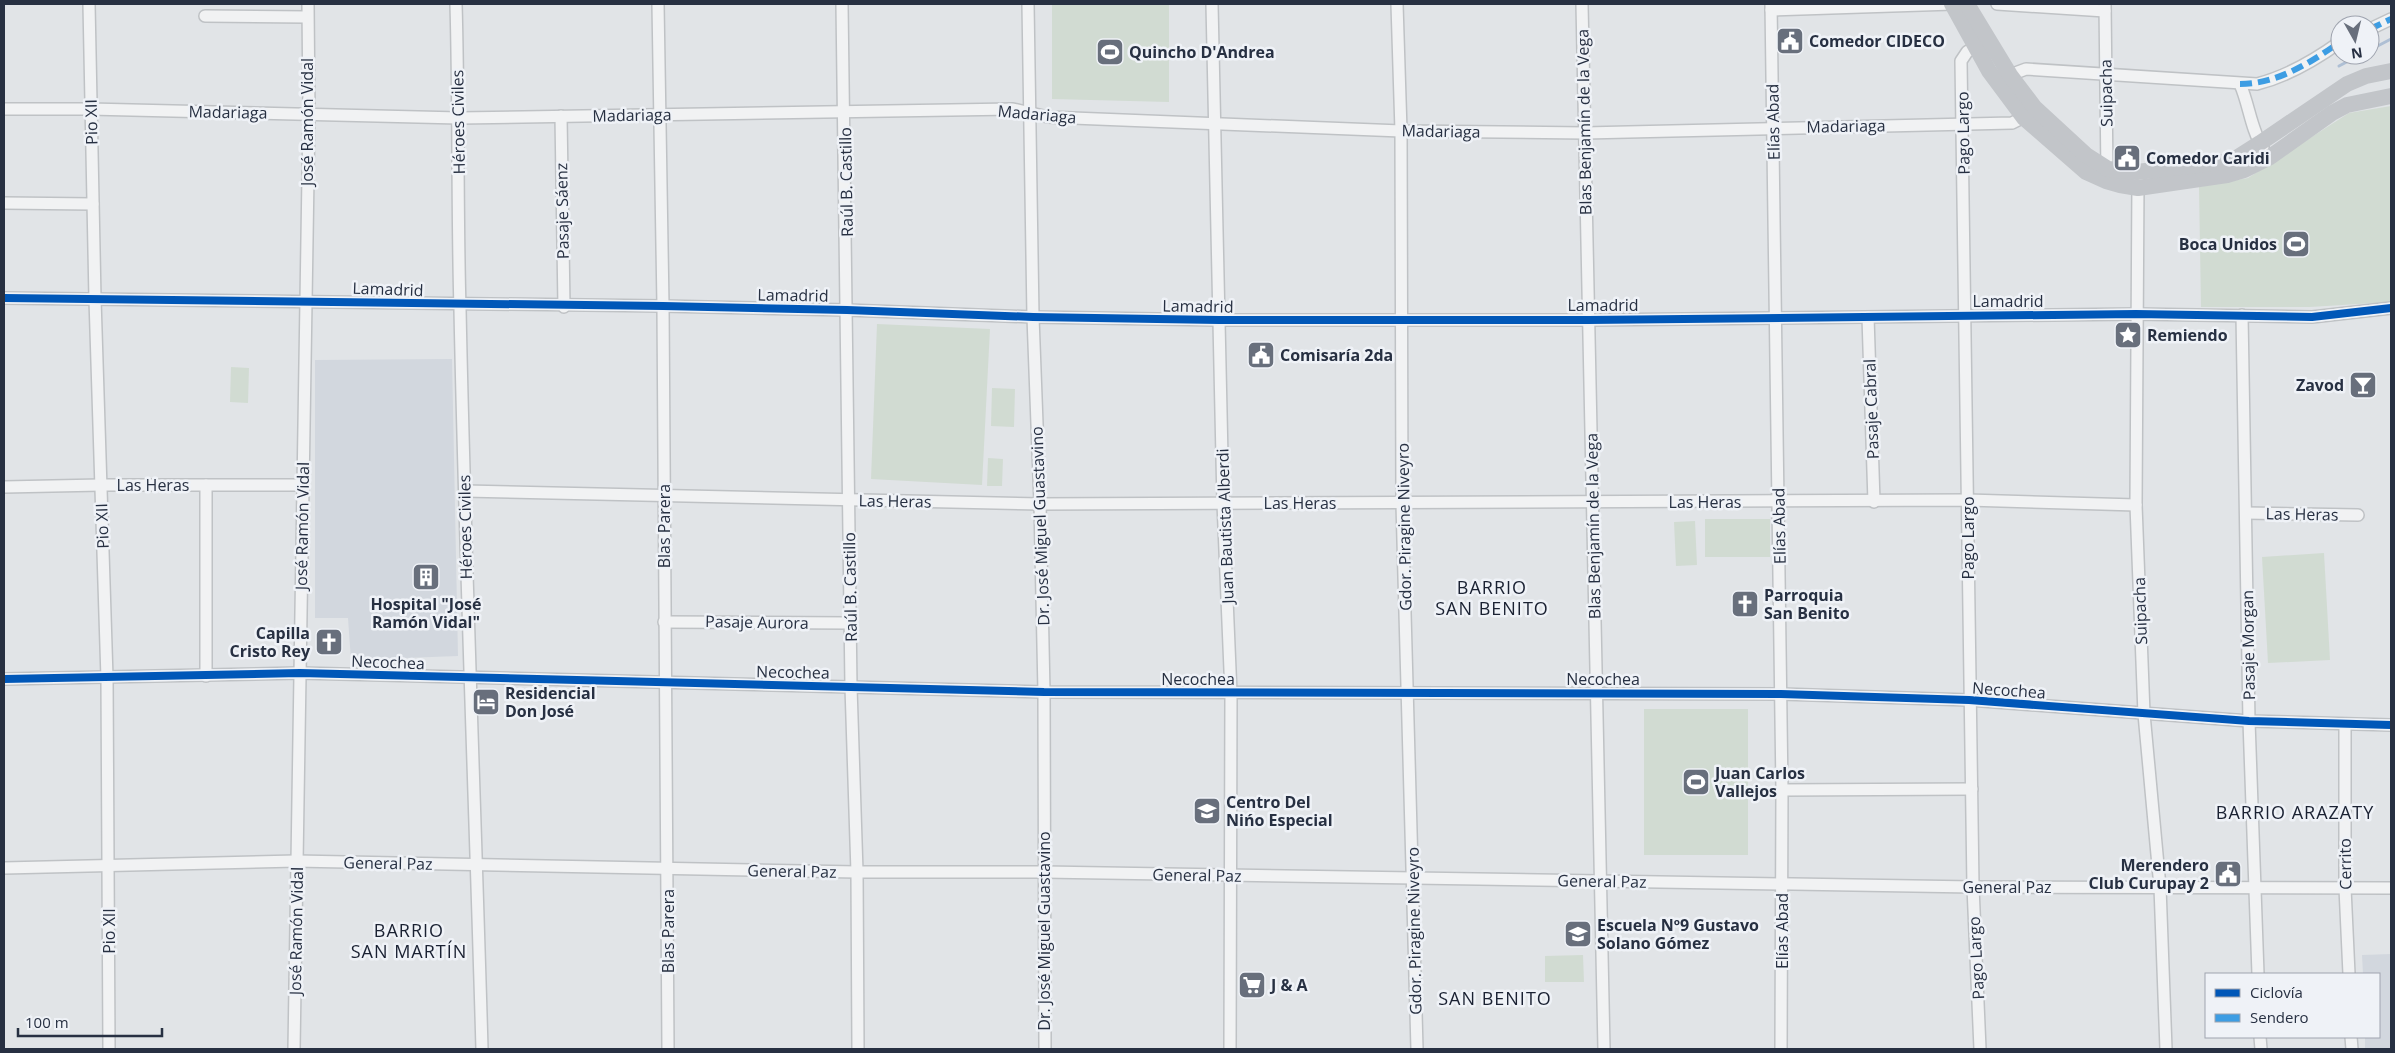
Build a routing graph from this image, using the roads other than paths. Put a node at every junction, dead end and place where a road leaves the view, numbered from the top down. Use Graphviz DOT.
graph roads {
  1 [pos="89,4"];
  2 [pos="308,4"];
  3 [pos="456,4"];
  4 [pos="658,4"];
  5 [pos="842,4"];
  6 [pos="1028,4"];
  7 [pos="1212,4"];
  8 [pos="1397,4"];
  9 [pos="1582,4"];
  10 [pos="1952,4"];
  11 [pos="1967,4"];
  12 [pos="1997,4"];
  13 [pos="1771,7"];
  14 [pos="2105,7"];
  15 [pos="205,16"];
  16 [pos="307,17"];
  17 [pos="1981,43"];
  18 [pos="2330,48"];
  19 [pos="2391,71"];
  20 [pos="2106,73"];
  21 [pos="2010,75"];
  22 [pos="2240,84"];
  23 [pos="2391,96"];
  24 [pos="4,109"];
  25 [pos="90,109"];
  26 [pos="844,110"];
  27 [pos="1031,113"];
  28 [pos="2030,113"];
  29 [pos="308,114"];
  30 [pos="660,114"];
  31 [pos="561,116"];
  32 [pos="459,118"];
  33 [pos="1216,122"];
  34 [pos="1963,124"];
  35 [pos="1773,127"];
  36 [pos="1401,130"];
  37 [pos="1585,133"];
  38 [pos="2265,150"];
  39 [pos="2107,175"];
  40 [pos="2138,180"];
  41 [pos="4,204"];
  42 [pos="93,204"];
  43 [pos="4,298"];
  44 [pos="95,300"];
  45 [pos="305,301"];
  46 [pos="460,305"];
  47 [pos="564,306"];
  48 [pos="663,306"];
  49 [pos="2391,308"];
  50 [pos="848,310"];
  51 [pos="2136,314"];
  52 [pos="1966,315"];
  53 [pos="2242,315"];
  54 [pos="1033,317"];
  55 [pos="1868,317"];
  56 [pos="1775,318"];
  57 [pos="1401,319"];
  58 [pos="1219,320"];
  59 [pos="1588,320"];
  60 [pos="101,484"];
  61 [pos="206,485"];
  62 [pos="302,485"];
  63 [pos="4,487"];
  64 [pos="465,491"];
  65 [pos="664,495"];
  66 [pos="848,499"];
  67 [pos="1968,500"];
  68 [pos="1593,502"];
  69 [pos="1779,502"];
  70 [pos="1874,502"];
  71 [pos="1223,503"];
  72 [pos="1040,504"];
  73 [pos="1402,504"];
  74 [pos="2136,504"];
  75 [pos="2246,513"];
  76 [pos="2358,515"];
  77 [pos="664,622"];
  78 [pos="850,623"];
  79 [pos="300,673"];
  80 [pos="206,676"];
  81 [pos="107,678"];
  82 [pos="4,679"];
  83 [pos="469,679"];
  84 [pos="665,683"];
  85 [pos="851,687"];
  86 [pos="1044,692"];
  87 [pos="1598,693"];
  88 [pos="1232,694"];
  89 [pos="1408,694"];
  90 [pos="1781,694"];
  91 [pos="1969,700"];
  92 [pos="2144,714"];
  93 [pos="2249,722"];
  94 [pos="2345,724"];
  95 [pos="2391,725"];
  96 [pos="1972,789"];
  97 [pos="1782,790"];
  98 [pos="296,861"];
  99 [pos="477,864"];
  100 [pos="110,866"];
  101 [pos="4,868"];
  102 [pos="668,868"];
  103 [pos="857,872"];
  104 [pos="1044,872"];
  105 [pos="1232,875"];
  106 [pos="1413,879"];
  107 [pos="1600,881"];
  108 [pos="1782,884"];
  109 [pos="1973,887"];
  110 [pos="2160,887"];
  111 [pos="2255,888"];
  112 [pos="2345,888"];
  113 [pos="2391,888"];
  114 [pos="2258,973"];
  115 [pos="2349,973"];
  116 [pos="109,1049"];
  117 [pos="294,1049"];
  118 [pos="482,1049"];
  119 [pos="668,1049"];
  120 [pos="858,1049"];
  121 [pos="1044,1049"];
  122 [pos="1230,1049"];
  123 [pos="1417,1049"];
  124 [pos="1604,1049"];
  125 [pos="1781,1049"];
  126 [pos="1980,1049"];
  127 [pos="2166,1049"];
  1 -- 25 [label="street, Pio XII"];
  2 -- 16 [label="street, José Ramón Vidal"];
  3 -- 32 [label="street, Héroes Civiles"];
  4 -- 30 [label="street, Blas Parera"];
  5 -- 26 [label="street, Raúl B. Castillo"];
  6 -- 27 [label="street, Dr. José Miguel Guastavino"];
  7 -- 33 [label="street, Juan Bautista Alberdi"];
  8 -- 36 [label="street, Gdor. Piragine Niveyro"];
  9 -- 37 [label="street, Blas Benjamín de la Vega"];
  10 -- 13 [label="street"];
  10 -- 17 [label="main road"];
  11 -- 17 [label="main road"];
  12 -- 14 [label="street"];
  13 -- 35 [label="street, Elías Abad"];
  14 -- 20 [label="street, Suipacha"];
  15 -- 16 [label="street"];
  16 -- 29 [label="street, José Ramón Vidal"];
  17 -- 21 [label="main road"];
  17 -- 28 [label="main road"];
  17 -- 34 [label="street, Pago Largo"];
  18 -- 22 [label="street"];
  19 -- 38 [label="main road"];
  20 -- 21 [label="street"];
  20 -- 22 [label="street"];
  20 -- 39 [label="street, Suipacha"];
  21 -- 28 [label="main road"];
  22 -- 38 [label="street"];
  23 -- 38 [label="main road"];
  24 -- 25 [label="street, Madariaga"];
  25 -- 29 [label="street, Madariaga"];
  25 -- 42 [label="street, Pio XII"];
  26 -- 27 [label="street, Madariaga"];
  26 -- 30 [label="street, Madariaga"];
  26 -- 50 [label="street, Raúl B. Castillo"];
  27 -- 33 [label="street, Madariaga"];
  27 -- 54 [label="street, Dr. José Miguel Guastavino"];
  28 -- 34 [label="street, Madariaga"];
  28 -- 39 [label="main road"];
  29 -- 32 [label="street, Madariaga"];
  29 -- 45 [label="street, José Ramón Vidal"];
  30 -- 31 [label="street, Madariaga"];
  30 -- 48 [label="street, Blas Parera"];
  31 -- 32 [label="street, Madariaga"];
  31 -- 47 [label="street, Pasaje Sáenz"];
  32 -- 46 [label="street, Héroes Civiles"];
  33 -- 36 [label="street, Madariaga"];
  33 -- 58 [label="street, Juan Bautista Alberdi"];
  34 -- 35 [label="street, Madariaga"];
  34 -- 52 [label="street, Pago Largo"];
  35 -- 37 [label="street, Madariaga"];
  35 -- 56 [label="street, Elías Abad"];
  36 -- 37 [label="street, Madariaga"];
  36 -- 57 [label="street, Gdor. Piragine Niveyro"];
  37 -- 59 [label="street, Blas Benjamín de la Vega"];
  38 -- 40 [label="main road"];
  39 -- 40 [label="main road"];
  40 -- 51 [label="street, Suipacha"];
  41 -- 42 [label="street"];
  42 -- 44 [label="street, Pio XII"];
  43 -- 44 [label="street, Lamadrid"];
  44 -- 45 [label="street, Lamadrid"];
  44 -- 60 [label="street, Pio XII"];
  45 -- 46 [label="street, Lamadrid"];
  45 -- 62 [label="street, José Ramón Vidal"];
  46 -- 47 [label="street, Lamadrid"];
  46 -- 64 [label="street, Héroes Civiles"];
  47 -- 48 [label="street, Lamadrid"];
  48 -- 50 [label="street, Lamadrid"];
  48 -- 65 [label="street, Blas Parera"];
  49 -- 53 [label="street, Lamadrid"];
  50 -- 54 [label="street, Lamadrid"];
  50 -- 66 [label="street, Raúl B. Castillo"];
  51 -- 52 [label="street, Lamadrid"];
  51 -- 53 [label="street, Lamadrid"];
  51 -- 74 [label="street, Suipacha"];
  52 -- 55 [label="street, Lamadrid"];
  52 -- 67 [label="street, Pago Largo"];
  53 -- 75 [label="street, Pasaje Morgan"];
  54 -- 58 [label="street, Lamadrid"];
  54 -- 72 [label="street, Dr. José Miguel Guastavino"];
  55 -- 56 [label="street, Lamadrid"];
  55 -- 70 [label="street, Pasaje Cabral"];
  56 -- 59 [label="street, Lamadrid"];
  56 -- 69 [label="street, Elías Abad"];
  57 -- 58 [label="street, Lamadrid"];
  57 -- 59 [label="street, Lamadrid"];
  57 -- 73 [label="street, Gdor. Piragine Niveyro"];
  58 -- 71 [label="street, Juan Bautista Alberdi"];
  59 -- 68 [label="street, Blas Benjamín de la Vega"];
  60 -- 61 [label="street, Las Heras"];
  60 -- 63 [label="street, Las Heras"];
  60 -- 81 [label="street, Pio XII"];
  61 -- 62 [label="street, Las Heras"];
  61 -- 80 [label="street"];
  62 -- 79 [label="street, José Ramón Vidal"];
  64 -- 65 [label="street, Las Heras"];
  64 -- 83 [label="street, Héroes Civiles"];
  65 -- 66 [label="street, Las Heras"];
  65 -- 77 [label="street, Blas Parera"];
  66 -- 72 [label="street, Las Heras"];
  66 -- 78 [label="street, Raúl B. Castillo"];
  67 -- 70 [label="street, Las Heras"];
  67 -- 74 [label="street, Las Heras"];
  67 -- 91 [label="street, Pago Largo"];
  68 -- 69 [label="street, Las Heras"];
  68 -- 73 [label="street, Las Heras"];
  68 -- 87 [label="street, Blas Benjamín de la Vega"];
  69 -- 70 [label="street, Las Heras"];
  69 -- 90 [label="street, Elías Abad"];
  71 -- 72 [label="street, Las Heras"];
  71 -- 73 [label="street, Las Heras"];
  71 -- 88 [label="street, Juan Bautista Alberdi"];
  72 -- 86 [label="street, Dr. José Miguel Guastavino"];
  73 -- 89 [label="street, Gdor. Piragine Niveyro"];
  74 -- 92 [label="street, Suipacha"];
  75 -- 76 [label="street, Las Heras"];
  75 -- 93 [label="street, Pasaje Morgan"];
  77 -- 78 [label="street, Pasaje Aurora"];
  77 -- 84 [label="street, Blas Parera"];
  78 -- 85 [label="street, Raúl B. Castillo"];
  79 -- 80 [label="street, Necochea"];
  79 -- 83 [label="street, Necochea"];
  79 -- 98 [label="street, José Ramón Vidal"];
  80 -- 81 [label="street, Necochea"];
  81 -- 82 [label="street, Necochea"];
  81 -- 100 [label="street, Pio XII"];
  83 -- 84 [label="street, Necochea"];
  83 -- 99 [label="street, Héroes Civiles"];
  84 -- 85 [label="street, Necochea"];
  84 -- 102 [label="street, Blas Parera"];
  85 -- 86 [label="street, Necochea"];
  85 -- 103 [label="street, Raúl B. Castillo"];
  86 -- 88 [label="street, Necochea"];
  86 -- 104 [label="street, Dr. José Miguel Guastavino"];
  87 -- 89 [label="street, Necochea"];
  87 -- 90 [label="street, Necochea"];
  87 -- 107 [label="street, Blas Benjamín de la Vega"];
  88 -- 89 [label="street, Necochea"];
  88 -- 105 [label="street, Juan Bautista Alberdi"];
  89 -- 106 [label="street, Gdor. Piragine Niveyro"];
  90 -- 91 [label="street, Necochea"];
  90 -- 97 [label="street, Elías Abad"];
  91 -- 92 [label="street, Necochea"];
  91 -- 96 [label="street, Pago Largo"];
  92 -- 93 [label="street, Necochea"];
  92 -- 110 [label="street, Suipacha"];
  93 -- 94 [label="street, Necochea"];
  93 -- 111 [label="street, Pasaje Morgan"];
  94 -- 95 [label="street, Necochea"];
  94 -- 112 [label="street, Cerrito"];
  96 -- 97 [label="street"];
  96 -- 109 [label="street, Pago Largo"];
  97 -- 108 [label="street, Elías Abad"];
  98 -- 99 [label="street, General Paz"];
  98 -- 100 [label="street, General Paz"];
  98 -- 117 [label="street, José Ramón Vidal"];
  99 -- 102 [label="street, General Paz"];
  99 -- 118 [label="street, Héroes Civiles"];
  100 -- 101 [label="street, General Paz"];
  100 -- 116 [label="street, Pio XII"];
  102 -- 103 [label="street, General Paz"];
  102 -- 119 [label="street, Blas Parera"];
  103 -- 104 [label="street, General Paz"];
  103 -- 120 [label="street, Raúl B. Castillo"];
  104 -- 105 [label="street, General Paz"];
  104 -- 121 [label="street, Dr. José Miguel Guastavino"];
  105 -- 106 [label="street, General Paz"];
  105 -- 122 [label="street, Juan Bautista Alberdi"];
  106 -- 107 [label="street, General Paz"];
  106 -- 123 [label="street, Gdor. Piragine Niveyro"];
  107 -- 108 [label="street, General Paz"];
  107 -- 124 [label="street, Blas Benjamín de la Vega"];
  108 -- 109 [label="street, General Paz"];
  108 -- 125 [label="street, Elías Abad"];
  109 -- 110 [label="street, General Paz"];
  109 -- 126 [label="street, Pago Largo"];
  110 -- 111 [label="street, General Paz"];
  110 -- 127 [label="street, Suipacha"];
  111 -- 112 [label="street, General Paz"];
  111 -- 114 [label="street, Pasaje Morgan"];
  112 -- 113 [label="street, General Paz"];
  112 -- 115 [label="street, Cerrito"];
}
